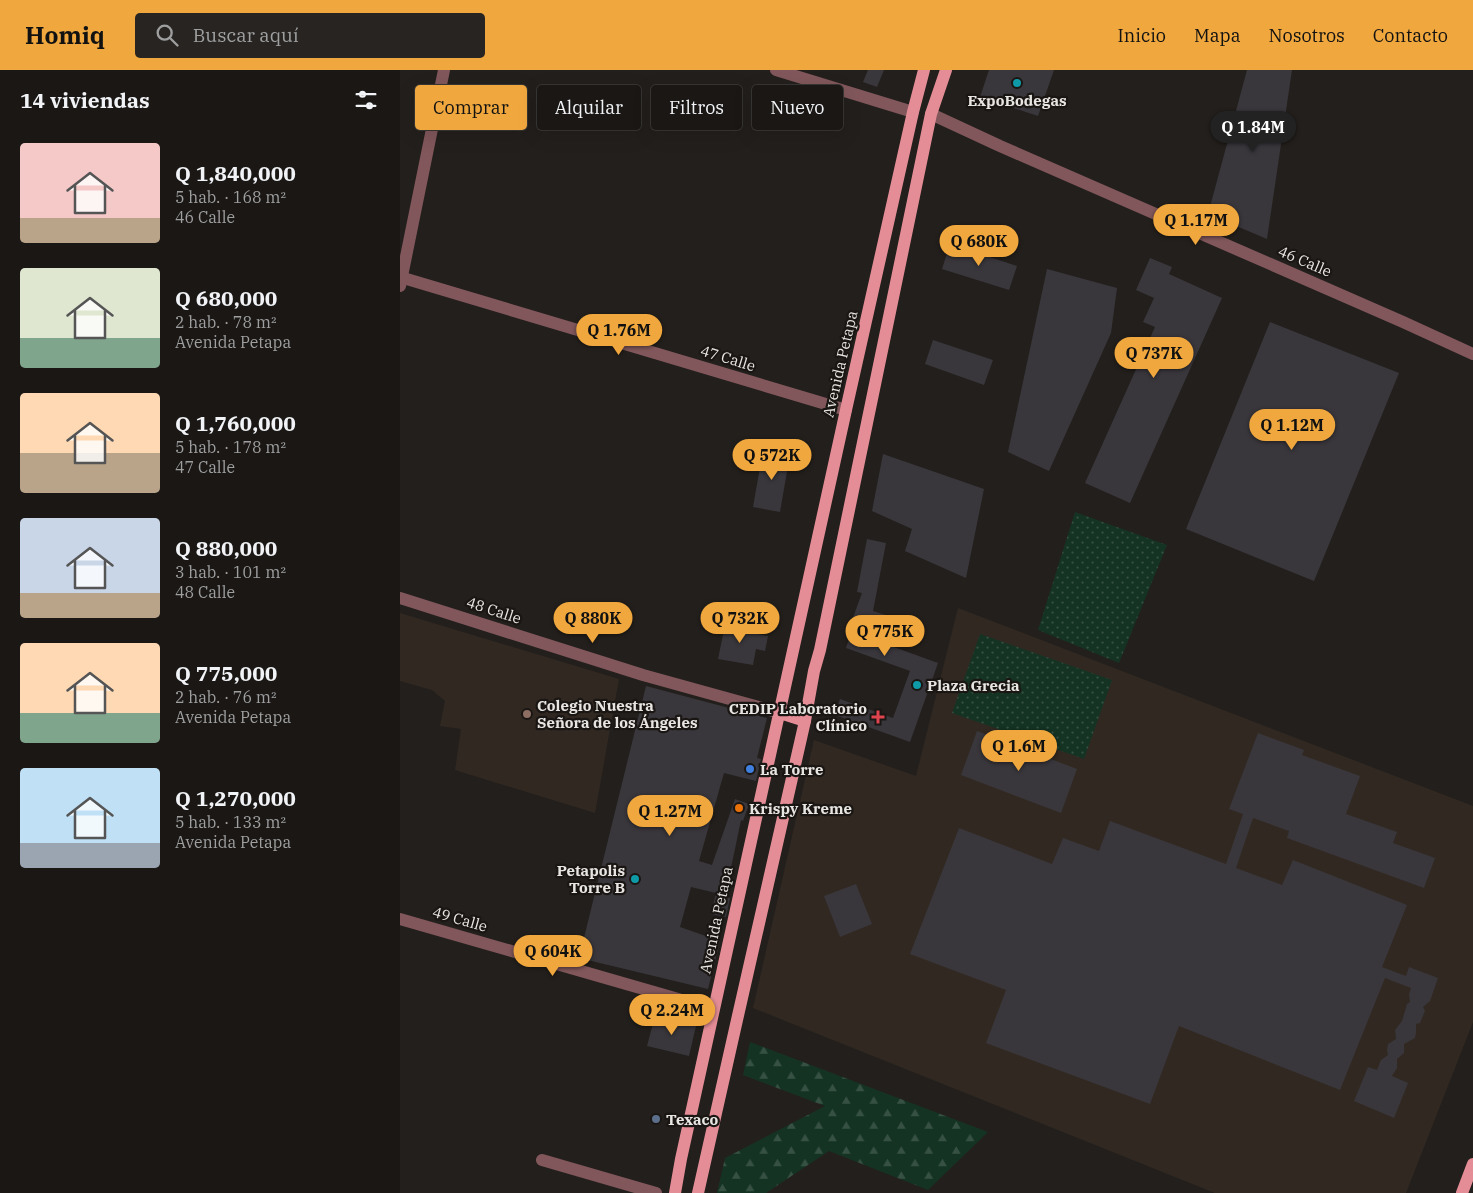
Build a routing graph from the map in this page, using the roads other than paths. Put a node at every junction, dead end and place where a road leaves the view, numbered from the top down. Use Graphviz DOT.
graph roads {
  1 [pos="444,70"];
  2 [pos="776,70"];
  3 [pos="924,70"];
  4 [pos="946,70"];
  5 [pos="920,87"];
  6 [pos="913,112"];
  7 [pos="931,114"];
  8 [pos="401,280"];
  9 [pos="1473,354"];
  10 [pos="846,410"];
  11 [pos="400,598"];
  12 [pos="780,713"];
  13 [pos="805,721"];
  14 [pos="400,919"];
  15 [pos="713,1009"];
  16 [pos="542,1160"];
  17 [pos="1473,1164"];
  18 [pos="656,1193"];
  19 [pos="675,1193"];
  20 [pos="698,1193"];
  21 [pos="1462,1193"];
  1 -- 8 [label="street"];
  2 -- 6 [label="street"];
  3 -- 5 [label="main road, Avenida Petapa"];
  4 -- 7 [label="main road"];
  5 -- 6 [label="main road, Avenida Petapa"];
  5 -- 7 [label="main road"];
  6 -- 10 [label="main road, Avenida Petapa"];
  7 -- 9 [label="street, 46 Calle"];
  7 -- 13 [label="main road"];
  8 -- 10 [label="street, 47 Calle"];
  10 -- 12 [label="main road, Avenida Petapa"];
  11 -- 12 [label="street, 48 Calle"];
  12 -- 13 [label="main road"];
  12 -- 15 [label="main road, Avenida Petapa"];
  13 -- 20 [label="main road"];
  14 -- 15 [label="street, 49 Calle"];
  15 -- 19 [label="main road, Avenida Petapa"];
  16 -- 18 [label="street"];
  17 -- 21 [label="main road"];
}
